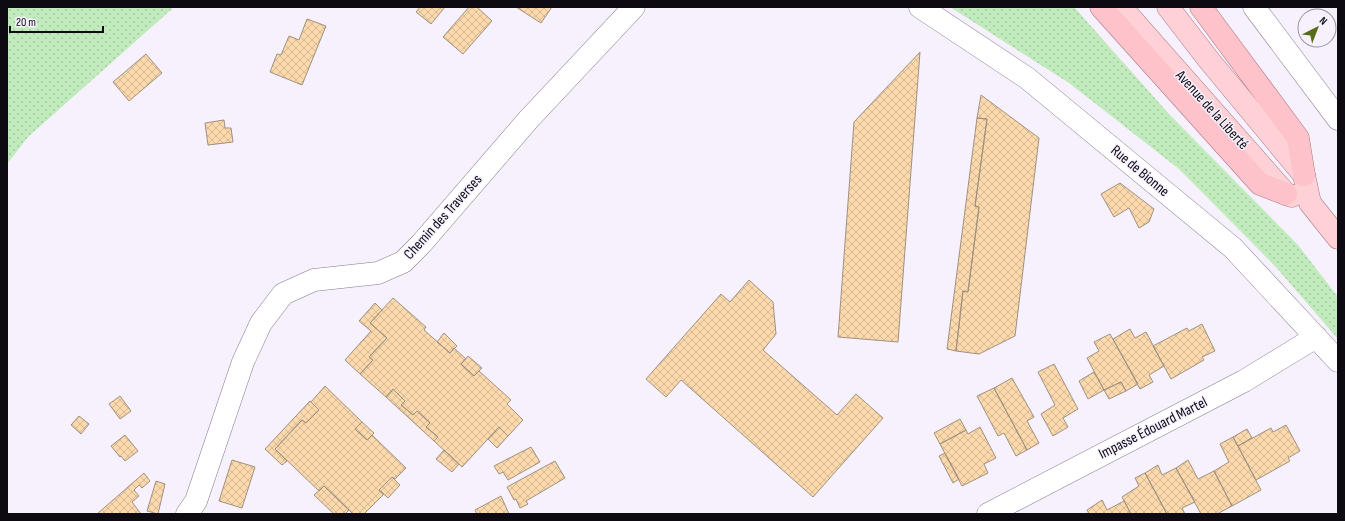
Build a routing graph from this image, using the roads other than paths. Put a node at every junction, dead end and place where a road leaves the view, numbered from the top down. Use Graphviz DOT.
graph roads {
  1 [pos="634,7"];
  2 [pos="920,7"];
  3 [pos="1100,7"];
  4 [pos="1121,7"];
  5 [pos="1168,7"];
  6 [pos="1201,7"];
  7 [pos="1254,7"];
  8 [pos="1338,118"];
  9 [pos="1304,175"];
  10 [pos="1286,194"];
  11 [pos="1310,203"];
  12 [pos="1338,238"];
  13 [pos="1316,337"];
  14 [pos="1338,361"];
  15 [pos="187,514"];
  16 [pos="988,514"];
  1 -- 15 [label="street, Chemin des Traverses"];
  2 -- 13 [label="street, Rue de Bionne"];
  3 -- 10 [label="highway"];
  4 -- 10 [label="main road, Avenue de la Liberté"];
  5 -- 9 [label="main road, Avenue de la Liberté"];
  6 -- 9 [label="highway"];
  7 -- 8 [label="street"];
  9 -- 11 [label="main road, Avenue de la Liberté"];
  10 -- 11 [label="main road, Avenue de la Liberté"];
  11 -- 12 [label="main road, Avenue de la Liberté"];
  13 -- 14 [label="street, Rue de Bionne"];
  13 -- 16 [label="street, Impasse Édouard Martel"];
}
